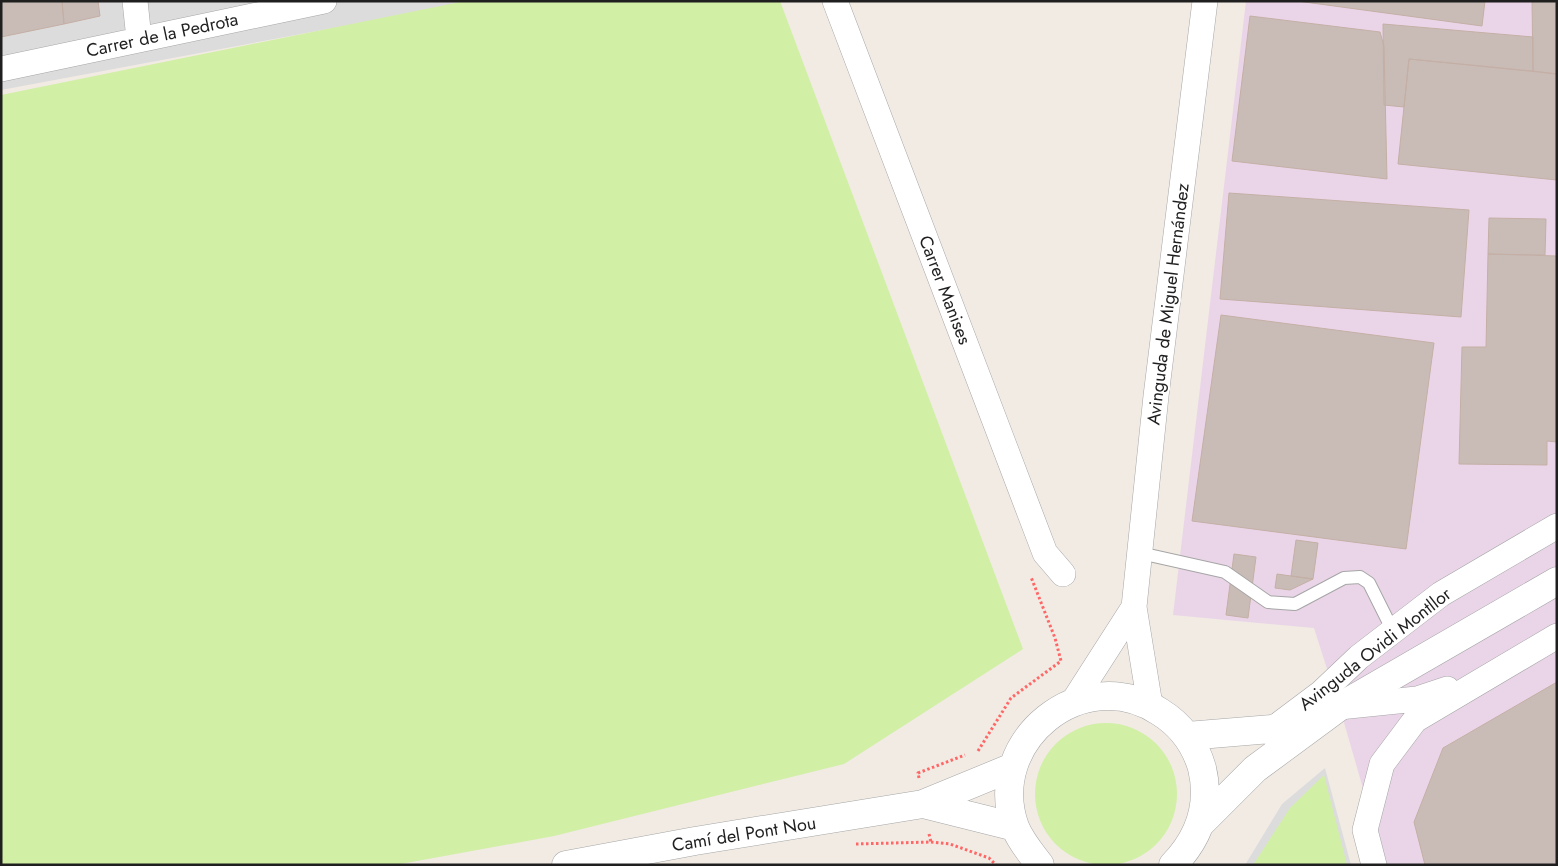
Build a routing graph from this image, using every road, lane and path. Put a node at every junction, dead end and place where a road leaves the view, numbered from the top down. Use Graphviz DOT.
graph roads {
  1 [pos="135,1"];
  2 [pos="324,1"];
  3 [pos="835,1"];
  4 [pos="1205,1"];
  5 [pos="139,39"];
  6 [pos="1,69"];
  7 [pos="1557,526"];
  8 [pos="1140,552"];
  9 [pos="1028,571"];
  10 [pos="1064,574"];
  11 [pos="1557,582"];
  12 [pos="1134,607"];
  13 [pos="1393,631"];
  14 [pos="1557,636"];
  15 [pos="1496,671"];
  16 [pos="1073,702"];
  17 [pos="1150,705"];
  18 [pos="1339,707"];
  19 [pos="1272,729"];
  20 [pos="1187,736"];
  21 [pos="1013,767"];
  22 [pos="923,804"];
  23 [pos="1200,824"];
  24 [pos="1015,827"];
  25 [pos="854,844"];
  26 [pos="566,865"];
  27 [pos="996,865"];
  28 [pos="1040,865"];
  29 [pos="1173,865"];
  30 [pos="1374,865"];
  1 -- 5 [label="street"];
  2 -- 5 [label="street, Carrer de la Pedrota"];
  3 -- 10 [label="street, Carrer Manises"];
  4 -- 8 [label="street, Avinguda de Miguel Hernández"];
  5 -- 6 [label="street, Carrer de la Pedrota"];
  7 -- 13 [label="street, Avinguda Ovidi Montllor"];
  8 -- 12 [label="street, Avinguda de Miguel Hernández"];
  8 -- 13 [label="lane"];
  9 -- 22 [label="path"];
  11 -- 18 [label="street, Avinguda Ovidi Montllor"];
  12 -- 16 [label="street, Avinguda de Miguel Hernández"];
  12 -- 17 [label="street, Avinguda de Miguel Hernández"];
  13 -- 19 [label="street, Avinguda Ovidi Montllor"];
  14 -- 15 [label="street, Avinguda Ovidi Montllor"];
  15 -- 18 [label="street, Avinguda Ovidi Montllor"];
  15 -- 30 [label="street, Avinguda Ovidi Montllor"];
  16 -- 17 [label="street"];
  16 -- 21 [label="street"];
  17 -- 20 [label="street"];
  18 -- 19 [label="street, Avinguda Ovidi Montllor"];
  18 -- 23 [label="street, Avinguda Ovidi Montllor"];
  19 -- 20 [label="street, Avinguda Ovidi Montllor"];
  20 -- 23 [label="street"];
  21 -- 22 [label="street, Camí del Pont Nou"];
  21 -- 24 [label="street"];
  22 -- 24 [label="street, Camí del Pont Nou"];
  22 -- 26 [label="street, Camí del Pont Nou"];
  23 -- 29 [label="street"];
  24 -- 28 [label="street"];
  25 -- 27 [label="path"];
}
